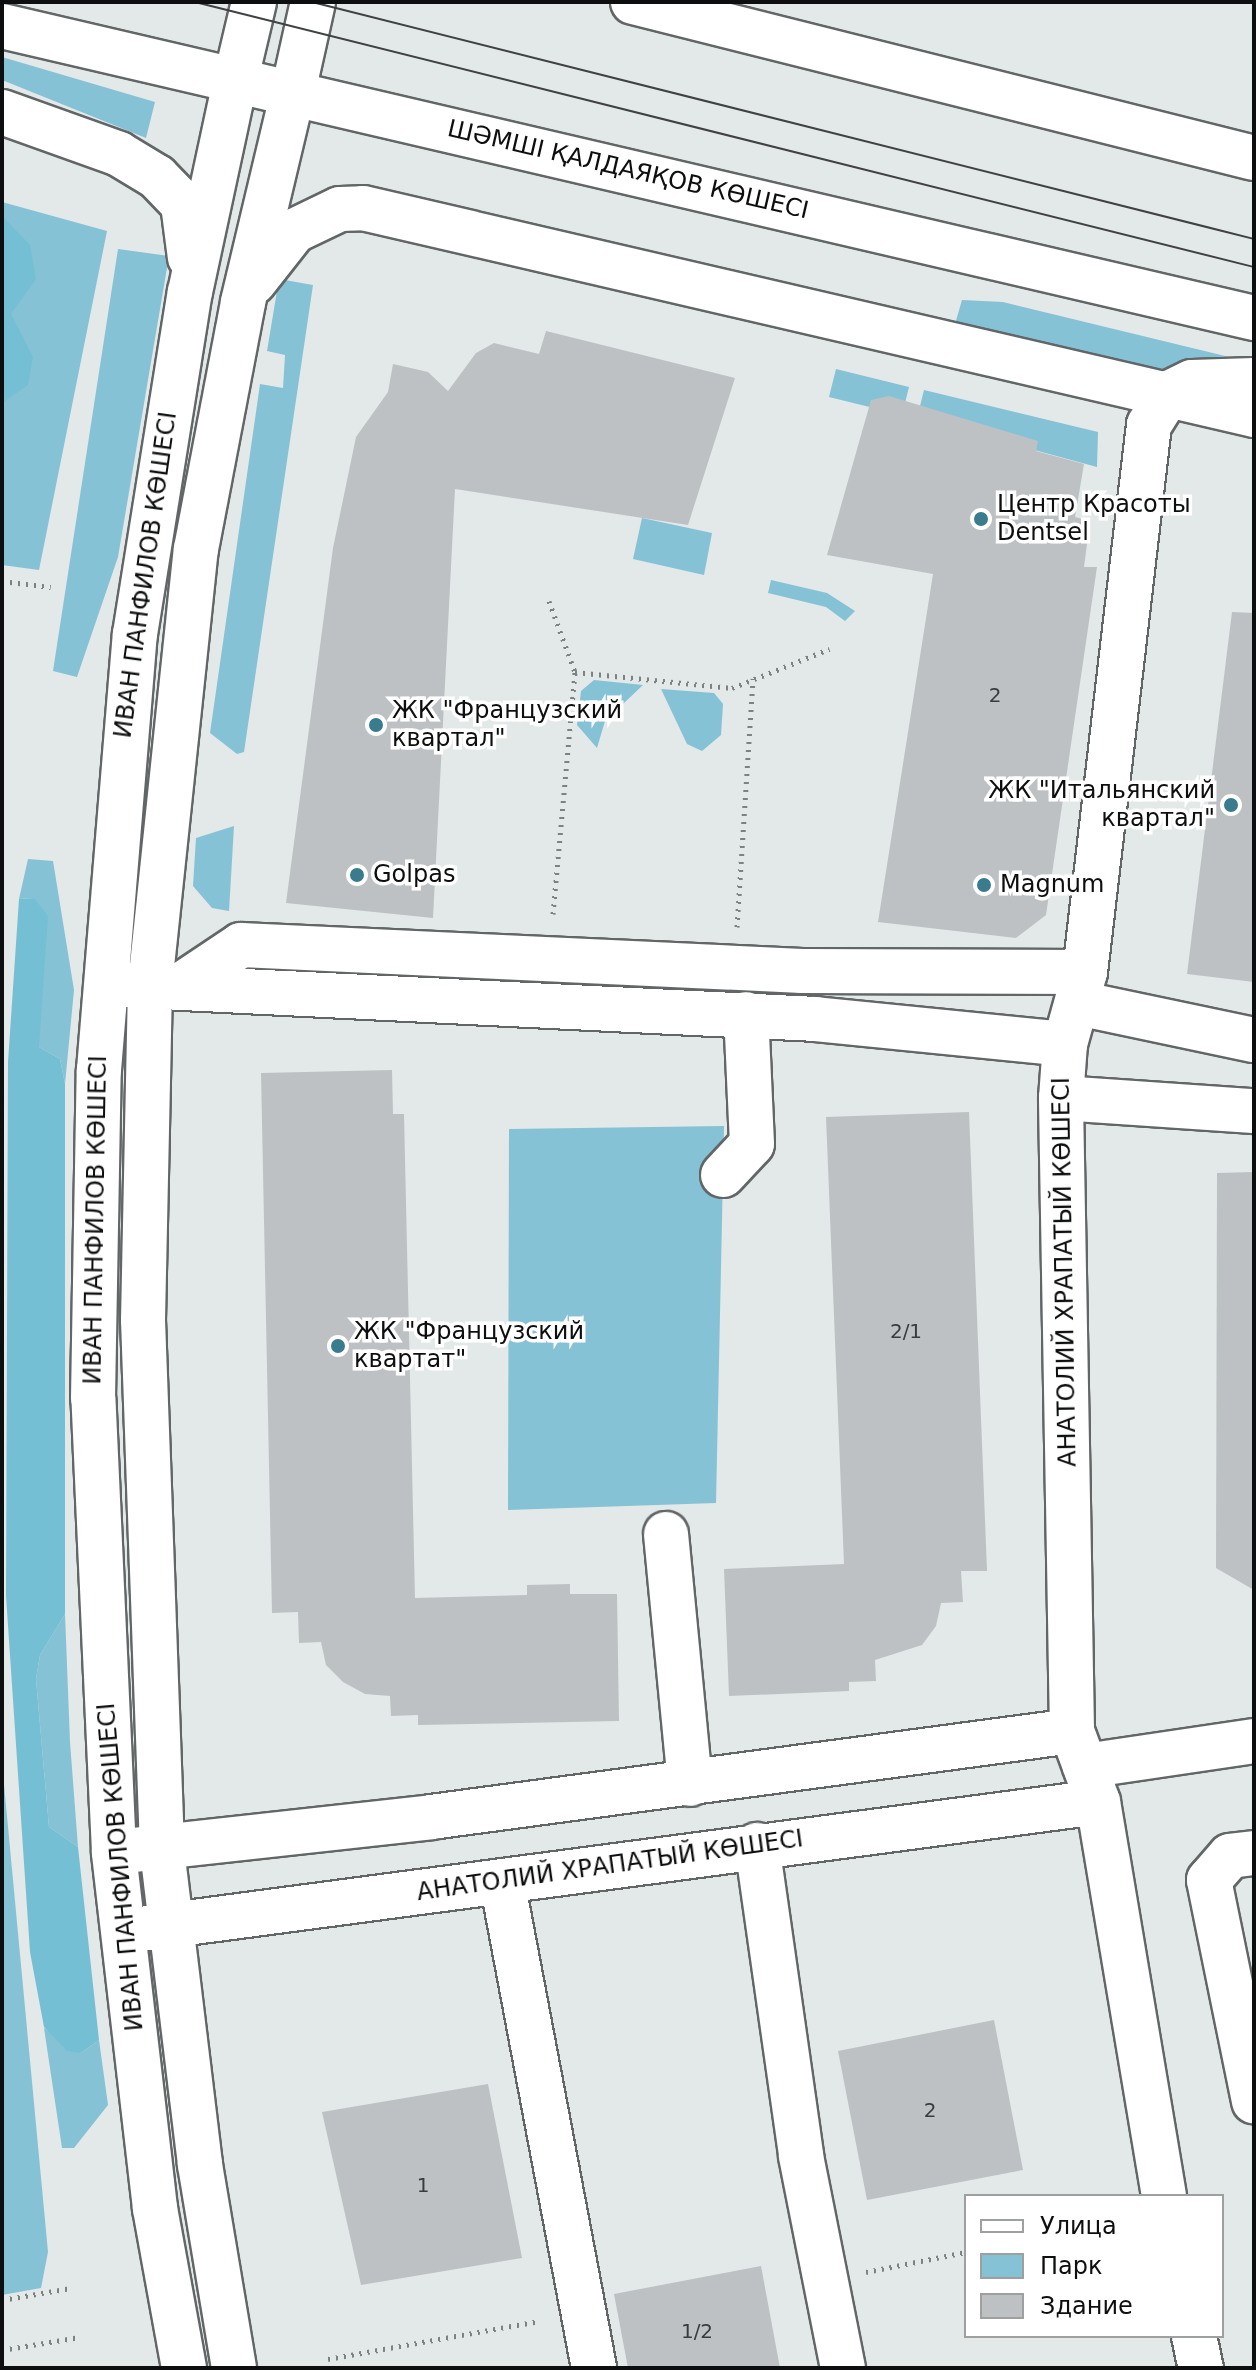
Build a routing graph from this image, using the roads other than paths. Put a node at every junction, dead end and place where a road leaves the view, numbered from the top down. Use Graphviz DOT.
graph roads {
  1 [pos="254,2"];
  2 [pos="313,2"];
  3 [pos="633,2"];
  4 [pos="2,26"];
  5 [pos="236,78"];
  6 [pos="293,92"];
  7 [pos="2,112"];
  8 [pos="65,136"];
  9 [pos="2,139"];
  10 [pos="1254,158"];
  11 [pos="190,292"];
  12 [pos="243,302"];
  13 [pos="1254,318"];
  14 [pos="1254,380"];
  15 [pos="1169,393"];
  16 [pos="1254,415"];
  17 [pos="101,985"];
  18 [pos="165,985"];
  19 [pos="1081,987"];
  20 [pos="746,1014"];
  21 [pos="1254,1040"];
  22 [pos="1065,1044"];
  23 [pos="1061,1098"];
  24 [pos="1254,1111"];
  25 [pos="723,1175"];
  26 [pos="666,1534"];
  27 [pos="1254,1741"];
  28 [pos="1085,1766"];
  29 [pos="690,1784"];
  30 [pos="757,1845"];
  31 [pos="162,1848"];
  32 [pos="114,1852"];
  33 [pos="1254,1853"];
  34 [pos="502,1881"];
  35 [pos="171,1926"];
  36 [pos="122,1932"];
  37 [pos="1254,2101"];
  38 [pos="1164,2194"];
  39 [pos="1194,2338"];
  40 [pos="184,2368"];
  41 [pos="234,2368"];
  42 [pos="594,2368"];
  43 [pos="843,2368"];
  44 [pos="1201,2368"];
  1 -- 5 [label="street, ИВАН ПАНФИЛОВ КӨШЕСІ"];
  2 -- 6 [label="street, ИВАН ПАНФИЛОВ КӨШЕСІ"];
  3 -- 10 [label="street"];
  4 -- 5 [label="street, ШӘМШІ ҚАЛДАЯҚОВ КӨШЕСІ"];
  5 -- 6 [label="street, ШӘМШІ ҚАЛДАЯҚОВ КӨШЕСІ"];
  5 -- 11 [label="street, ИВАН ПАНФИЛОВ КӨШЕСІ"];
  6 -- 12 [label="street, ИВАН ПАНФИЛОВ КӨШЕСІ"];
  6 -- 13 [label="street, ШӘМШІ ҚАЛДАЯҚОВ КӨШЕСІ"];
  7 -- 8 [label="street"];
  8 -- 9 [label="street"];
  8 -- 11 [label="street"];
  11 -- 17 [label="street, ИВАН ПАНФИЛОВ КӨШЕСІ"];
  12 -- 15 [label="street"];
  12 -- 18 [label="street, ИВАН ПАНФИЛОВ КӨШЕСІ"];
  14 -- 15 [label="street"];
  15 -- 16 [label="street"];
  15 -- 19 [label="street, АНАТОЛИЙ ХРАПАТЫЙ КӨШЕСІ"];
  17 -- 18 [label="street"];
  17 -- 32 [label="street, ИВАН ПАНФИЛОВ КӨШЕСІ"];
  18 -- 19 [label="street"];
  18 -- 20 [label="street"];
  18 -- 31 [label="street, ИВАН ПАНФИЛОВ КӨШЕСІ"];
  19 -- 21 [label="street"];
  19 -- 22 [label="street, АНАТОЛИЙ ХРАПАТЫЙ КӨШЕСІ"];
  20 -- 22 [label="street"];
  20 -- 25 [label="street"];
  22 -- 23 [label="street, АНАТОЛИЙ ХРАПАТЫЙ КӨШЕСІ"];
  23 -- 24 [label="street"];
  23 -- 28 [label="street, АНАТОЛИЙ ХРАПАТЫЙ КӨШЕСІ"];
  26 -- 29 [label="street"];
  27 -- 28 [label="street"];
  28 -- 29 [label="street"];
  28 -- 30 [label="street, АНАТОЛИЙ ХРАПАТЫЙ КӨШЕСІ"];
  28 -- 38 [label="street, АНАТОЛИЙ ХРАПАТЫЙ КӨШЕСІ"];
  29 -- 31 [label="street"];
  30 -- 34 [label="street, АНАТОЛИЙ ХРАПАТЫЙ КӨШЕСІ"];
  30 -- 43 [label="street"];
  31 -- 32 [label="street"];
  31 -- 35 [label="street, ИВАН ПАНФИЛОВ КӨШЕСІ"];
  32 -- 36 [label="street, ИВАН ПАНФИЛОВ КӨШЕСІ"];
  33 -- 37 [label="street"];
  34 -- 35 [label="street, АНАТОЛИЙ ХРАПАТЫЙ КӨШЕСІ"];
  34 -- 42 [label="street"];
  35 -- 36 [label="street, АНАТОЛИЙ ХРАПАТЫЙ КӨШЕСІ"];
  35 -- 41 [label="street, ИВАН ПАНФИЛОВ КӨШЕСІ"];
  36 -- 40 [label="street, ИВАН ПАНФИЛОВ КӨШЕСІ"];
  39 -- 44 [label="street"];
}
